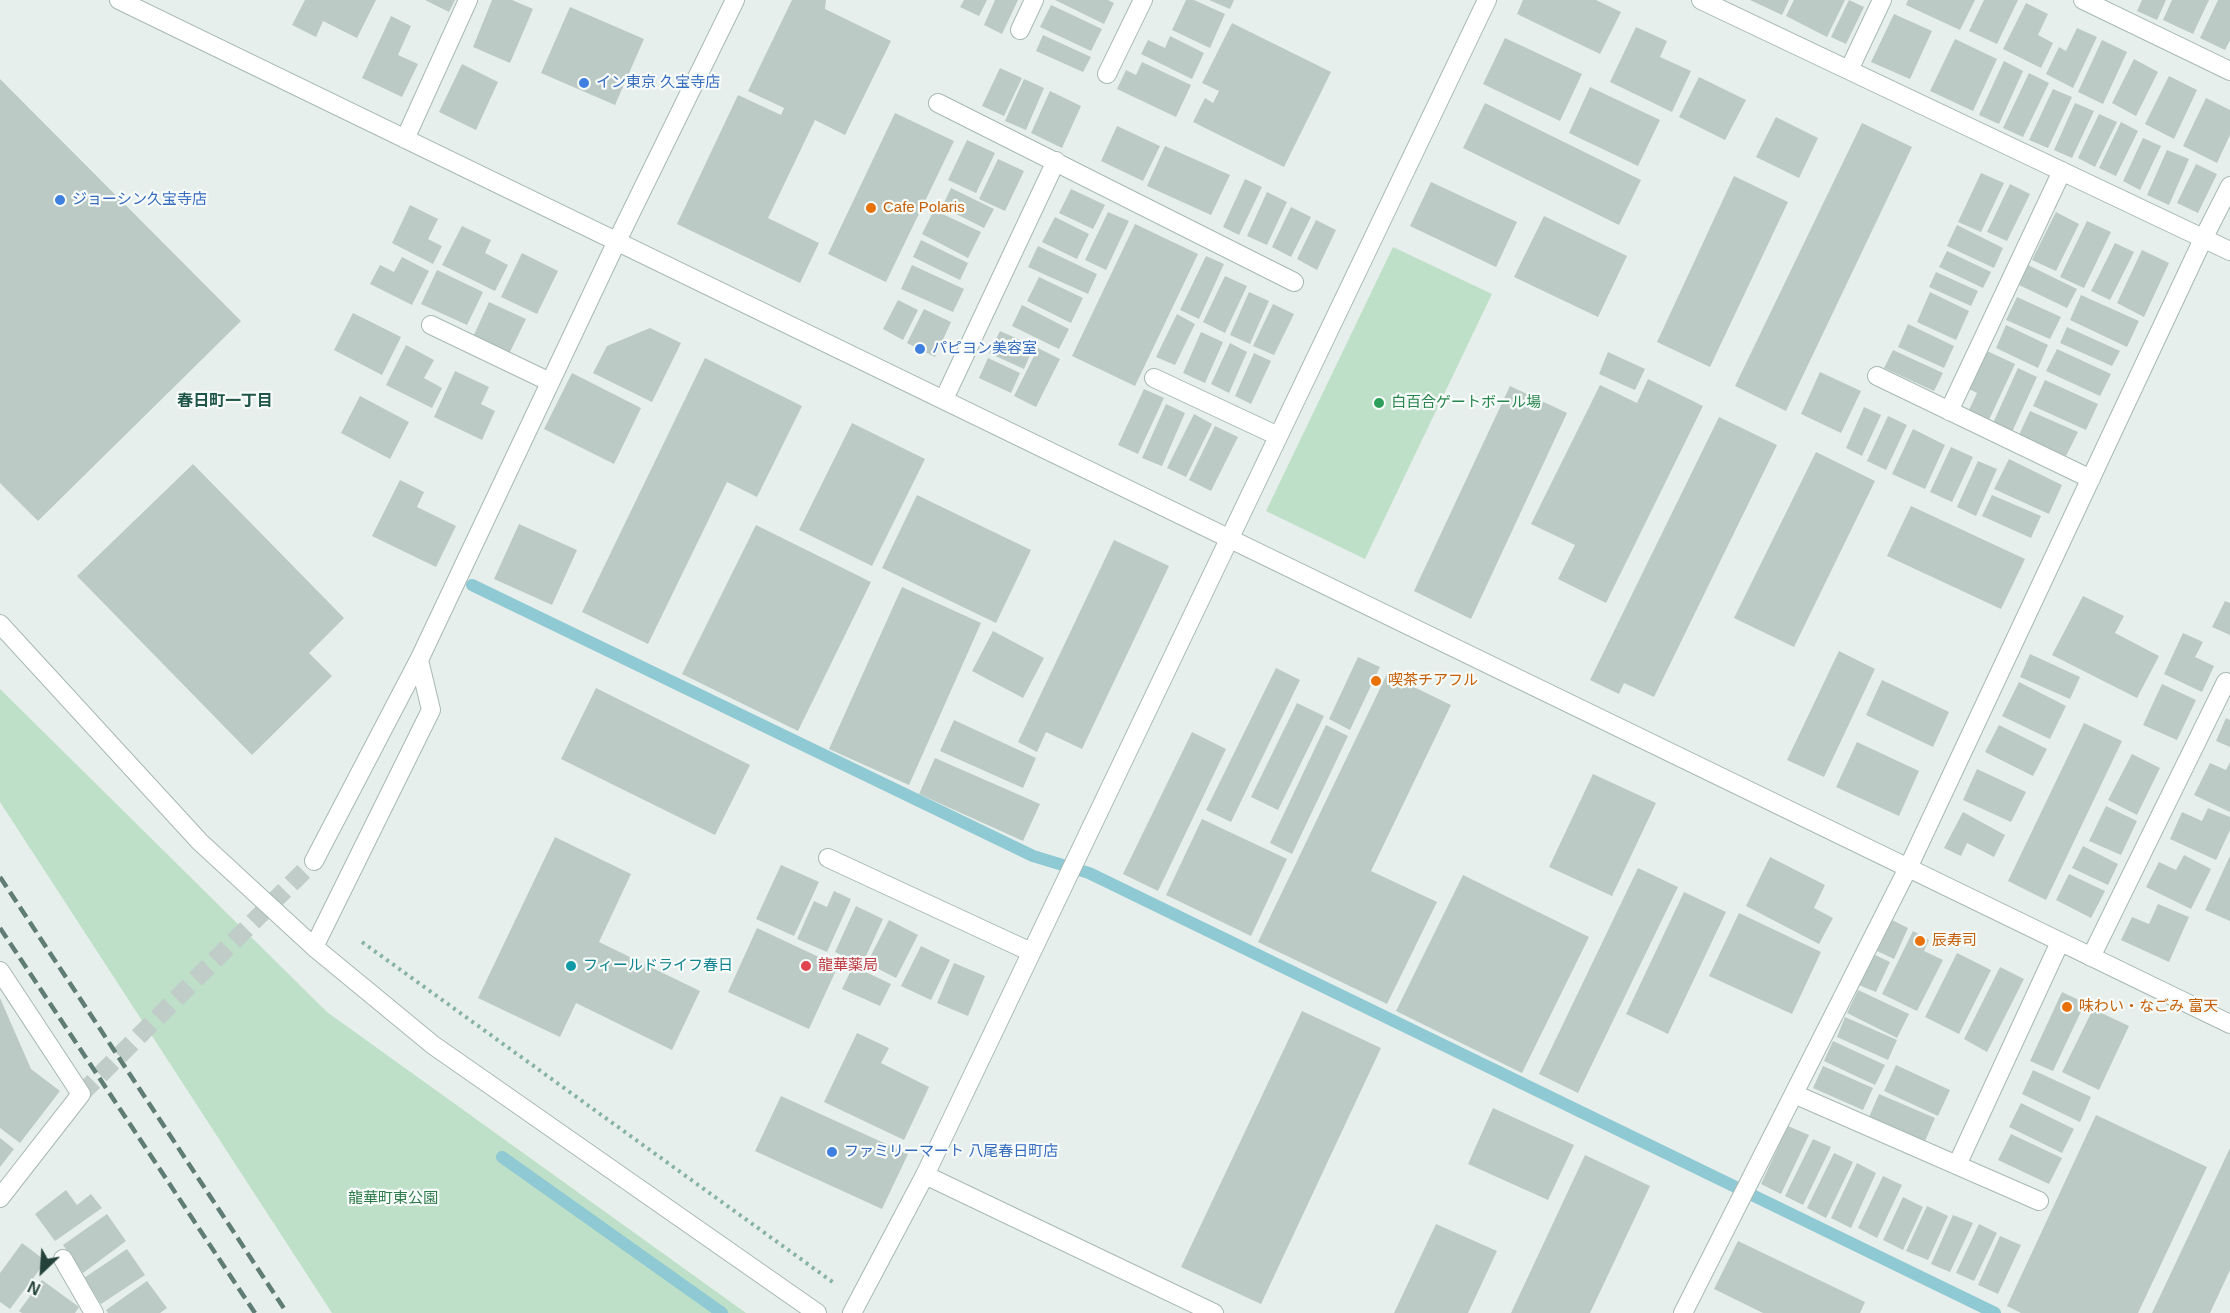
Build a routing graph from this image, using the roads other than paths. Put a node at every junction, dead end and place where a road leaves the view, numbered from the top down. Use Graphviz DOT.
graph roads {
  1 [pos="119,0"];
  2 [pos="468,0"];
  3 [pos="735,0"];
  4 [pos="1034,0"];
  5 [pos="1143,0"];
  6 [pos="1487,0"];
  7 [pos="1701,0"];
  8 [pos="1882,0"];
  9 [pos="2083,0"];
  10 [pos="1020,30"];
  11 [pos="1849,70"];
  12 [pos="2230,70"];
  13 [pos="1107,74"];
  14 [pos="938,103"];
  15 [pos="405,139"];
  16 [pos="1056,161"];
  17 [pos="2062,171"];
  18 [pos="2230,186"];
  19 [pos="2204,237"];
  20 [pos="617,241"];
  21 [pos="2230,251"];
  22 [pos="1293,282"];
  23 [pos="430,325"];
  24 [pos="1877,376"];
  25 [pos="1154,378"];
  26 [pos="550,382"];
  27 [pos="944,399"];
  28 [pos="1949,411"];
  29 [pos="1278,436"];
  30 [pos="2091,479"];
  31 [pos="1230,537"];
  32 [pos="0,624"];
  33 [pos="419,660"];
  34 [pos="2226,682"];
  35 [pos="828,858"];
  36 [pos="314,861"];
  37 [pos="1908,868"];
  38 [pos="2060,942"];
  39 [pos="314,946"];
  40 [pos="1031,952"];
  41 [pos="2091,957"];
  42 [pos="0,971"];
  43 [pos="2230,1024"];
  44 [pos="1794,1094"];
  45 [pos="1957,1165"];
  46 [pos="925,1174"];
  47 [pos="0,1198"];
  48 [pos="2039,1201"];
  49 [pos="63,1260"];
  50 [pos="94,1313"];
  51 [pos="816,1313"];
  52 [pos="852,1313"];
  53 [pos="1214,1313"];
  54 [pos="1683,1313"];
  1 -- 15 [label="street"];
  2 -- 15 [label="street"];
  3 -- 20 [label="street"];
  4 -- 10 [label="street"];
  5 -- 13 [label="street"];
  6 -- 29 [label="street"];
  7 -- 11 [label="street"];
  8 -- 11 [label="street"];
  9 -- 12 [label="street"];
  11 -- 17 [label="street"];
  14 -- 16 [label="street"];
  15 -- 20 [label="street"];
  16 -- 22 [label="street"];
  16 -- 27 [label="street"];
  17 -- 19 [label="street"];
  17 -- 28 [label="street"];
  18 -- 19 [label="street"];
  19 -- 21 [label="street"];
  19 -- 30 [label="street"];
  20 -- 26 [label="street"];
  20 -- 27 [label="street"];
  23 -- 26 [label="street"];
  24 -- 28 [label="street"];
  25 -- 29 [label="street"];
  26 -- 33 [label="street"];
  27 -- 31 [label="street"];
  28 -- 30 [label="street"];
  29 -- 31 [label="street"];
  30 -- 37 [label="street"];
  31 -- 37 [label="street"];
  31 -- 40 [label="street"];
  32 -- 39 [label="street"];
  33 -- 36 [label="street"];
  33 -- 39 [label="street"];
  34 -- 41 [label="street"];
  35 -- 40 [label="street"];
  37 -- 38 [label="street"];
  37 -- 44 [label="street"];
  38 -- 41 [label="street"];
  38 -- 45 [label="street"];
  39 -- 51 [label="street"];
  40 -- 46 [label="street"];
  41 -- 43 [label="street"];
  42 -- 47 [label="street"];
  44 -- 45 [label="street"];
  44 -- 54 [label="street"];
  45 -- 48 [label="street"];
  46 -- 52 [label="street"];
  46 -- 53 [label="street"];
  49 -- 50 [label="street"];
}
